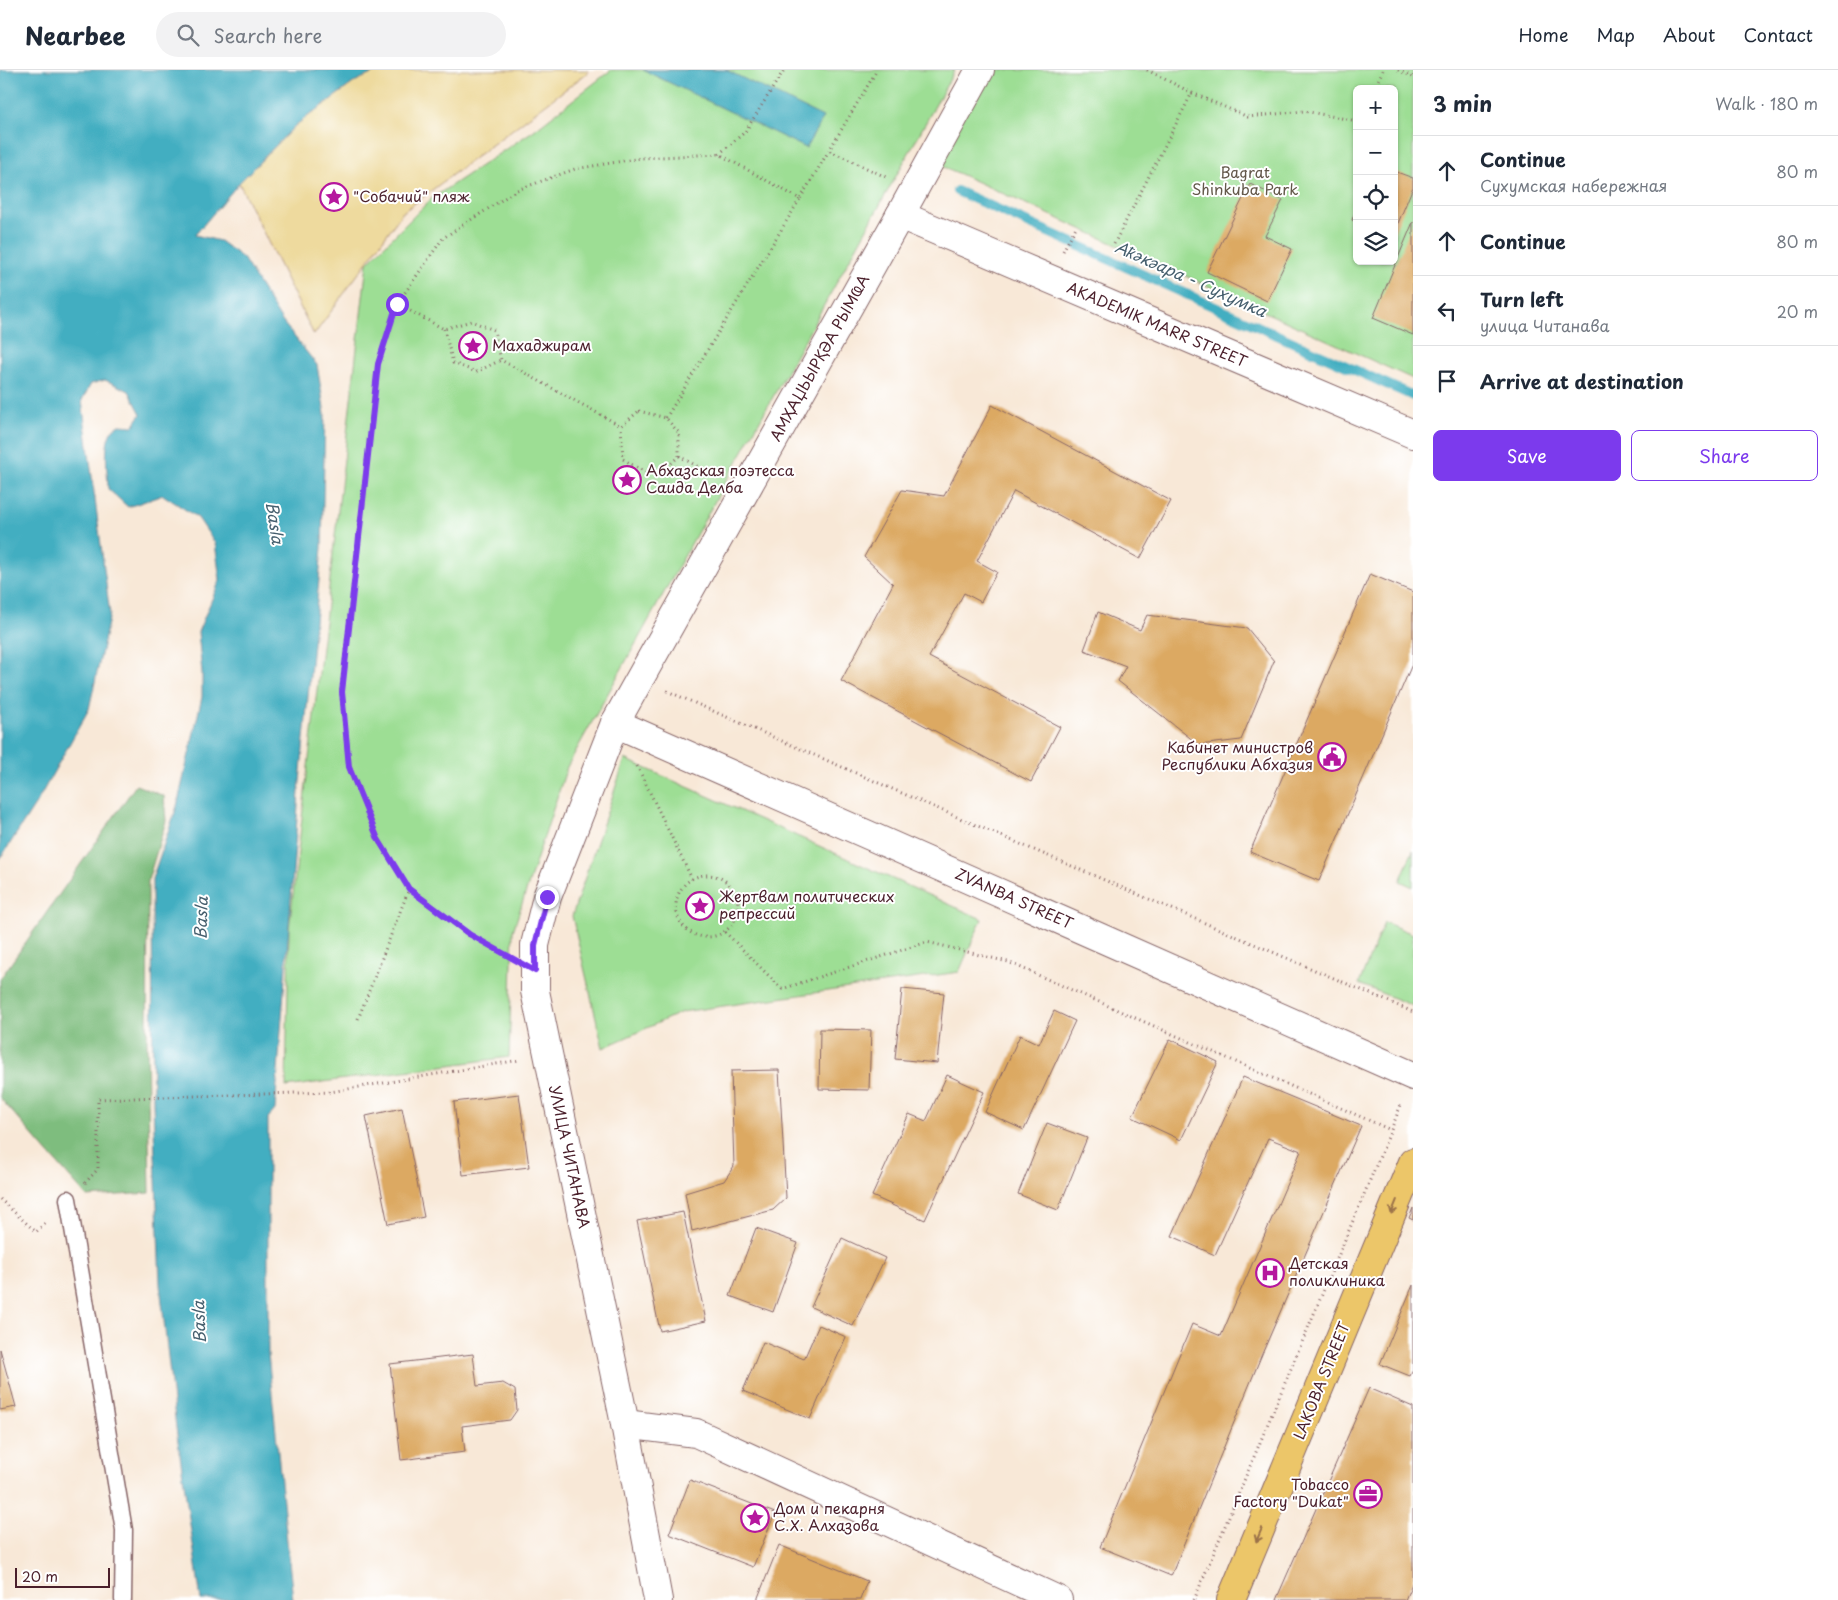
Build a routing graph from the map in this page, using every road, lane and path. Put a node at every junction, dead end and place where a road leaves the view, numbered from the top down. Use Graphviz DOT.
graph roads {
  1 [pos="784,70"];
  2 [pos="877,70"];
  3 [pos="980,70"];
  4 [pos="1147,70"];
  5 [pos="1383,70"];
  6 [pos="1398,70"];
  7 [pos="1413,77"];
  8 [pos="1376,85"];
  9 [pos="1192,93"];
  10 [pos="1353,120"];
  11 [pos="830,151"];
  12 [pos="719,154"];
  13 [pos="913,189"];
  14 [pos="800,199"];
  15 [pos="900,215"];
  16 [pos="1075,228"];
  17 [pos="1114,244"];
  18 [pos="1063,253"];
  19 [pos="397,304"];
  20 [pos="444,329"];
  21 [pos="501,360"];
  22 [pos="666,418"];
  23 [pos="621,426"];
  24 [pos="1413,434"];
  25 [pos="679,456"];
  26 [pos="745,492"];
  27 [pos="640,679"];
  28 [pos="615,723"];
  29 [pos="692,879"];
  30 [pos="409,889"];
  31 [pos="724,932"];
  32 [pos="535,971"];
  33 [pos="1413,1012"];
  34 [pos="358,1019"];
  35 [pos="548,1055"];
  36 [pos="1409,1085"];
  37 [pos="1391,1130"];
  38 [pos="99,1146"];
  39 [pos="1413,1162"];
  40 [pos="68,1199"];
  41 [pos="624,1424"];
  42 [pos="123,1600"];
  43 [pos="658,1600"];
  44 [pos="1058,1600"];
  45 [pos="1194,1600"];
  46 [pos="1231,1600"];
  1 -- 12 [label="path"];
  2 -- 11 [label="path"];
  3 -- 13 [label="street, АМҲАЏЬЫРҚӘА РЫМҨА"];
  4 -- 9 [label="path"];
  5 -- 8 [label="path"];
  6 -- 7 [label="path"];
  9 -- 10 [label="path"];
  9 -- 17 [label="path"];
  11 -- 13 [label="path"];
  11 -- 14 [label="path"];
  12 -- 14 [label="path"];
  12 -- 19 [label="path"];
  13 -- 15 [label="street, АМҲАЏЬЫРҚӘА РЫМҨА"];
  14 -- 22 [label="path"];
  15 -- 24 [label="street, AKADEMIK MARR STREET"];
  15 -- 26 [label="street, АМҲАЏЬЫРҚӘА РЫМҨА"];
  16 -- 18 [label="path"];
  19 -- 20 [label="path"];
  19 -- 30 [label="path"];
  20 -- 21 [label="path"];
  20 -- 21 [label="path"];
  21 -- 23 [label="path"];
  22 -- 23 [label="path"];
  22 -- 25 [label="path"];
  23 -- 25 [label="path"];
  25 -- 26 [label="path"];
  26 -- 27 [label="street, АМҲАЏЬЫРҚӘА РЫМҨА"];
  27 -- 28 [label="street, АМҲАЏЬЫРҚӘА РЫМҨА"];
  27 -- 33 [label="path"];
  28 -- 29 [label="path"];
  28 -- 32 [label="street, УЛИЦА ЧИТАНАВА"];
  28 -- 36 [label="street, ZVANBA STREET"];
  29 -- 31 [label="path"];
  29 -- 31 [label="path"];
  30 -- 32 [label="path"];
  30 -- 34 [label="path"];
  31 -- 37 [label="path"];
  32 -- 35 [label="street, УЛИЦА ЧИТАНАВА"];
  35 -- 38 [label="path"];
  35 -- 41 [label="street, УЛИЦА ЧИТАНАВА"];
  36 -- 37 [label="path"];
  37 -- 45 [label="path"];
  39 -- 46 [label="highway, LAKOBA STREET, one-way"];
  40 -- 42 [label="lane"];
  41 -- 43 [label="street, УЛИЦА ЧИТАНАВА"];
  41 -- 44 [label="street"];
}
